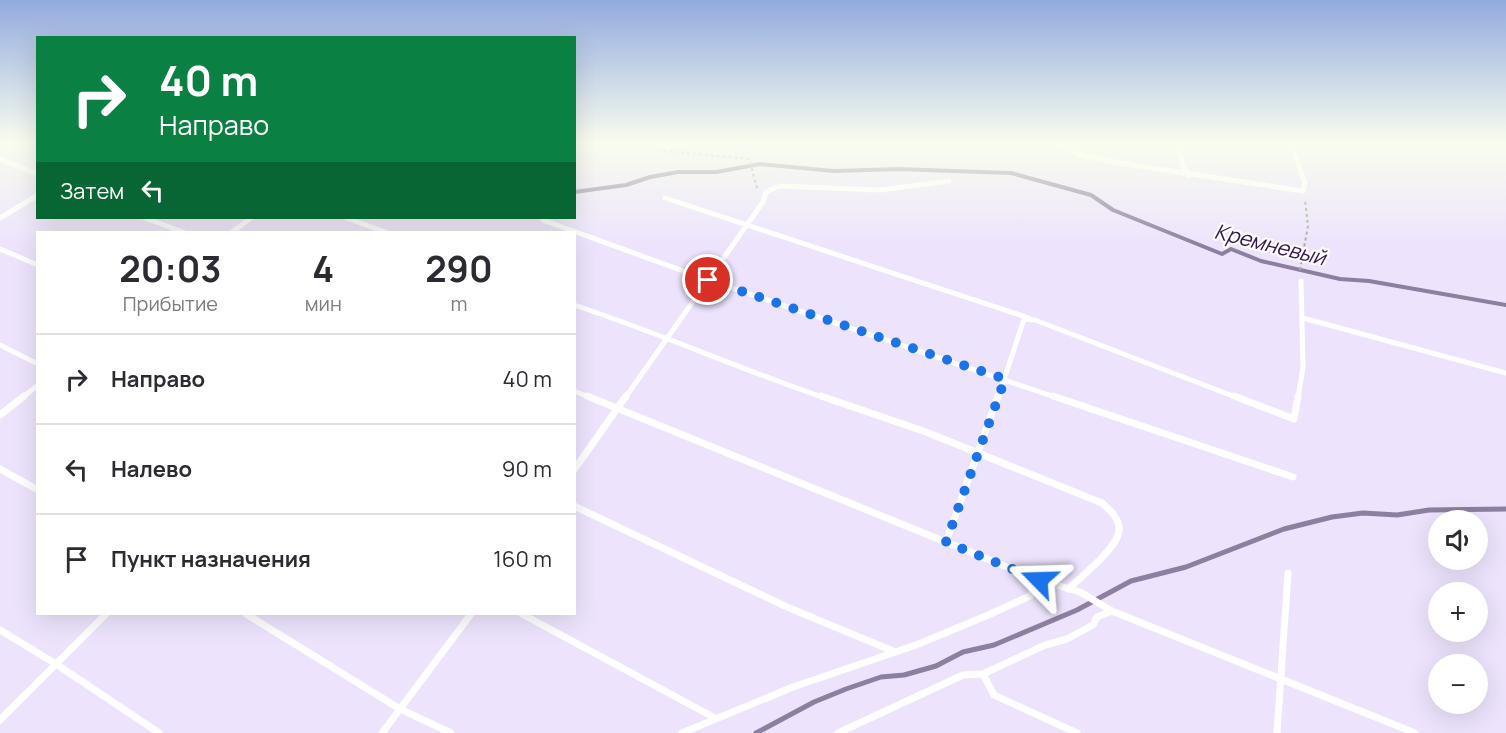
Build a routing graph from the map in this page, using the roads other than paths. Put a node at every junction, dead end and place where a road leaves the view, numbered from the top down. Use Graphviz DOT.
graph roads {
  1 [pos="1208,177"];
  2 [pos="1303,177"];
  3 [pos="949,181"];
  4 [pos="36,196"];
  5 [pos="665,198"];
  6 [pos="0,218"];
  7 [pos="148,219"];
  8 [pos="250,219"];
  9 [pos="350,219"];
  10 [pos="543,220"];
  11 [pos="746,224"];
  12 [pos="180,231"];
  13 [pos="233,231"];
  14 [pos="383,231"];
  15 [pos="573,231"];
  16 [pos="576,232"];
  17 [pos="0,249"];
  18 [pos="36,265"];
  19 [pos="708,280"];
  20 [pos="1301,281"];
  21 [pos="576,306"];
  22 [pos="1303,318"];
  23 [pos="1035,320"];
  24 [pos="667,340"];
  25 [pos="0,345"];
  26 [pos="36,363"];
  27 [pos="1506,373"];
  28 [pos="1005,379"];
  29 [pos="36,387"];
  30 [pos="576,392"];
  31 [pos="619,409"];
  32 [pos="0,415"];
  33 [pos="979,454"];
  34 [pos="576,467"];
  35 [pos="0,469"];
  36 [pos="1293,477"];
  37 [pos="36,489"];
  38 [pos="576,507"];
  39 [pos="946,542"];
  40 [pos="1288,573"];
  41 [pos="1039,580"];
  42 [pos="1068,589"];
  43 [pos="1112,611"];
  44 [pos="105,615"];
  45 [pos="248,615"];
  46 [pos="470,615"];
  47 [pos="524,615"];
  48 [pos="0,630"];
  49 [pos="893,652"];
  50 [pos="56,664"];
  51 [pos="983,674"];
  52 [pos="1281,679"];
  53 [pos="400,709"];
  54 [pos="716,718"];
  55 [pos="0,720"];
  56 [pos="159,733"];
  57 [pos="382,733"];
  58 [pos="451,733"];
  59 [pos="682,733"];
  60 [pos="838,733"];
  61 [pos="1077,733"];
  62 [pos="1277,733"];
  63 [pos="1415,733"];
  1 -- 2 [label="lane"];
  3 -- 11 [label="lane"];
  4 -- 6 [label="lane"];
  5 -- 11 [label="lane"];
  7 -- 12 [label="lane"];
  8 -- 13 [label="lane"];
  9 -- 14 [label="lane"];
  10 -- 15 [label="lane"];
  11 -- 19 [label="lane"];
  11 -- 23 [label="lane"];
  16 -- 19 [label="lane"];
  17 -- 18 [label="lane"];
  19 -- 24 [label="lane"];
  19 -- 28 [label="lane"];
  20 -- 22 [label="lane"];
  21 -- 24 [label="lane"];
  22 -- 23 [label="lane"];
  22 -- 27 [label="lane"];
  23 -- 28 [label="lane"];
  24 -- 31 [label="lane"];
  24 -- 33 [label="lane"];
  25 -- 26 [label="lane"];
  28 -- 33 [label="lane"];
  28 -- 36 [label="lane"];
  29 -- 32 [label="lane"];
  30 -- 31 [label="lane"];
  31 -- 34 [label="lane"];
  31 -- 39 [label="lane"];
  33 -- 39 [label="lane"];
  33 -- 42 [label="lane"];
  35 -- 37 [label="lane"];
  38 -- 49 [label="lane"];
  39 -- 41 [label="lane"];
  40 -- 52 [label="lane"];
  41 -- 42 [label="lane"];
  41 -- 49 [label="lane"];
  42 -- 43 [label="lane"];
  43 -- 51 [label="lane"];
  43 -- 52 [label="lane"];
  44 -- 50 [label="lane"];
  45 -- 53 [label="lane"];
  46 -- 53 [label="lane"];
  47 -- 54 [label="lane"];
  48 -- 50 [label="lane"];
  49 -- 54 [label="lane"];
  50 -- 55 [label="lane"];
  50 -- 56 [label="lane"];
  51 -- 60 [label="lane"];
  51 -- 61 [label="lane"];
  52 -- 62 [label="lane"];
  52 -- 63 [label="lane"];
  53 -- 57 [label="lane"];
  53 -- 58 [label="lane"];
  54 -- 59 [label="lane"];
}
